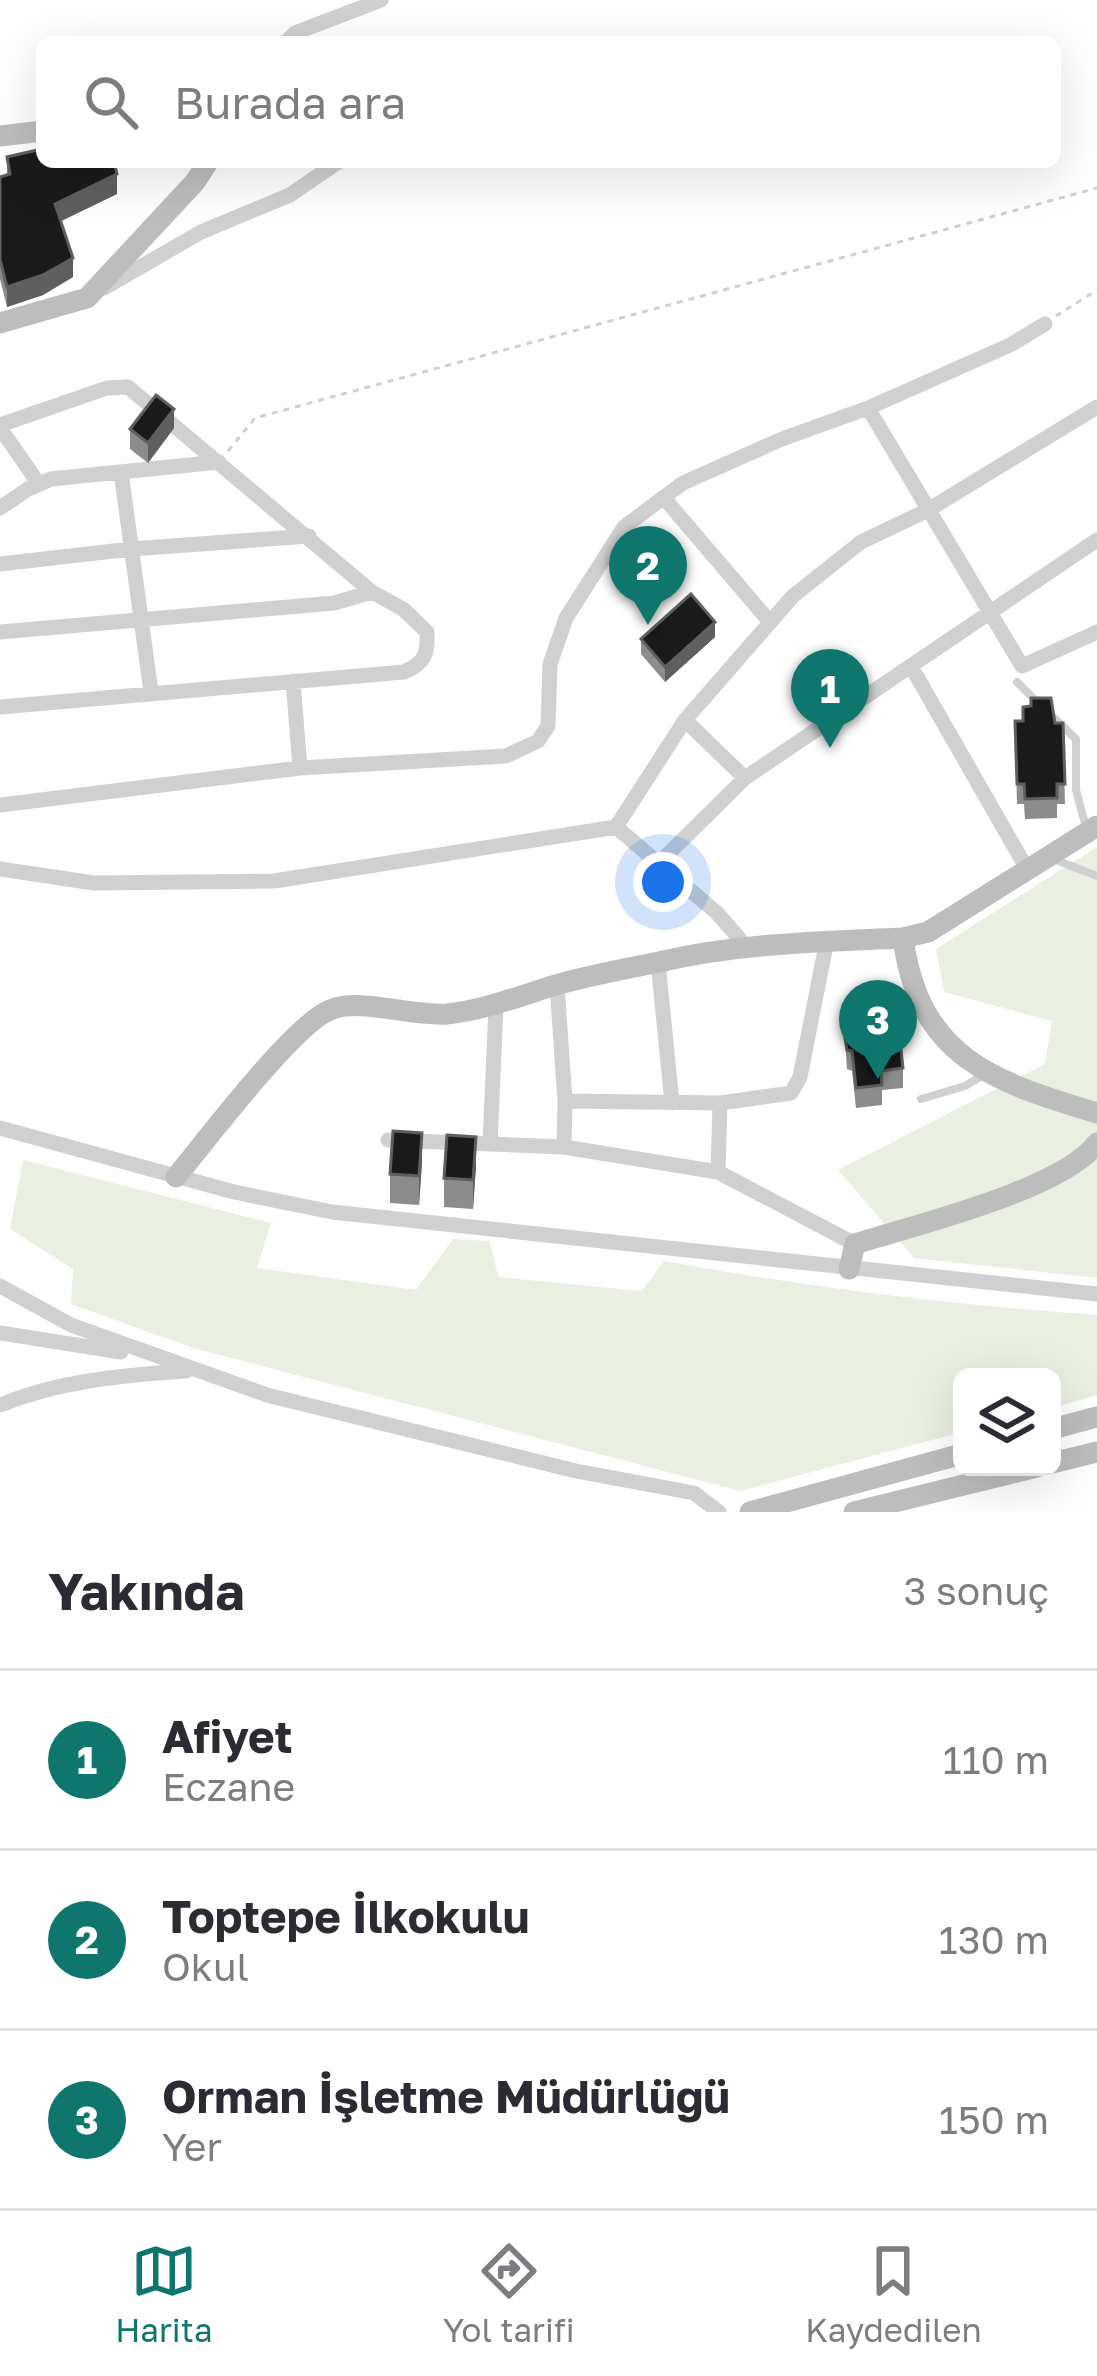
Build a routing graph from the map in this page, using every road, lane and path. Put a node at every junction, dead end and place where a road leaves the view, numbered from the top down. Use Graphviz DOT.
graph roads {
  1 [pos="381,0"];
  2 [pos="292,36"];
  3 [pos="36,132"];
  4 [pos="0,136"];
  5 [pos="204,168"];
  6 [pos="329,168"];
  7 [pos="1097,188"];
  8 [pos="1097,290"];
  9 [pos="87,298"];
  10 [pos="0,323"];
  11 [pos="1045,324"];
  12 [pos="1097,406"];
  13 [pos="868,408"];
  14 [pos="0,426"];
  15 [pos="219,462"];
  16 [pos="121,472"];
  17 [pos="39,484"];
  18 [pos="664,497"];
  19 [pos="0,508"];
  20 [pos="928,510"];
  21 [pos="310,536"];
  22 [pos="1097,540"];
  23 [pos="131,549"];
  24 [pos="0,564"];
  25 [pos="373,592"];
  26 [pos="989,615"];
  27 [pos="142,621"];
  28 [pos="769,621"];
  29 [pos="0,632"];
  30 [pos="1097,632"];
  31 [pos="912,668"];
  32 [pos="293,681"];
  33 [pos="1017,682"];
  34 [pos="151,692"];
  35 [pos="0,706"];
  36 [pos="685,720"];
  37 [pos="300,768"];
  38 [pos="745,778"];
  39 [pos="0,805"];
  40 [pos="616,827"];
  41 [pos="1092,829"];
  42 [pos="1049,857"];
  43 [pos="660,862"];
  44 [pos="0,869"];
  45 [pos="1027,869"];
  46 [pos="1097,876"];
  47 [pos="903,938"];
  48 [pos="827,940"];
  49 [pos="745,946"];
  50 [pos="658,962"];
  51 [pos="556,985"];
  52 [pos="496,1006"];
  53 [pos="986,1074"];
  54 [pos="921,1099"];
  55 [pos="566,1101"];
  56 [pos="672,1103"];
  57 [pos="720,1103"];
  58 [pos="1097,1113"];
  59 [pos="8,1131"];
  60 [pos="388,1140"];
  61 [pos="1097,1143"];
  62 [pos="490,1144"];
  63 [pos="564,1147"];
  64 [pos="0,1149"];
  65 [pos="718,1172"];
  66 [pos="176,1177"];
  67 [pos="855,1244"];
  68 [pos="849,1269"];
  69 [pos="0,1286"];
  70 [pos="1097,1294"];
  71 [pos="0,1333"];
  72 [pos="174,1363"];
  73 [pos="195,1370"];
  74 [pos="0,1405"];
  75 [pos="1097,1417"];
  76 [pos="1061,1427"];
  77 [pos="1097,1452"];
  78 [pos="953,1456"];
  79 [pos="1061,1461"];
  80 [pos="1000,1476"];
  81 [pos="719,1512"];
  82 [pos="750,1512"];
  83 [pos="854,1512"];
  1 -- 2 [label="street"];
  3 -- 4 [label="street"];
  5 -- 9 [label="street"];
  6 -- 9 [label="street"];
  7 -- 15 [label="path"];
  8 -- 11 [label="path"];
  9 -- 10 [label="street"];
  11 -- 13 [label="street"];
  12 -- 20 [label="street"];
  13 -- 18 [label="street"];
  13 -- 20 [label="street"];
  14 -- 15 [label="street"];
  14 -- 17 [label="street"];
  15 -- 16 [label="street"];
  15 -- 21 [label="street"];
  16 -- 17 [label="street"];
  16 -- 23 [label="street"];
  17 -- 19 [label="street"];
  18 -- 28 [label="street"];
  18 -- 37 [label="street"];
  20 -- 26 [label="street"];
  20 -- 28 [label="street"];
  21 -- 23 [label="street"];
  21 -- 25 [label="street"];
  22 -- 26 [label="street"];
  23 -- 24 [label="street"];
  23 -- 27 [label="street"];
  25 -- 27 [label="street"];
  25 -- 32 [label="street"];
  26 -- 30 [label="street"];
  26 -- 31 [label="street"];
  27 -- 29 [label="street"];
  27 -- 34 [label="street"];
  28 -- 36 [label="street"];
  31 -- 38 [label="street"];
  31 -- 45 [label="street"];
  32 -- 34 [label="street"];
  32 -- 37 [label="street"];
  33 -- 41 [label="lane"];
  34 -- 35 [label="street"];
  36 -- 38 [label="street"];
  36 -- 40 [label="street"];
  37 -- 39 [label="street"];
  38 -- 43 [label="street"];
  40 -- 43 [label="street"];
  40 -- 44 [label="street"];
  41 -- 42 [label="street"];
  42 -- 45 [label="street"];
  42 -- 46 [label="lane"];
  43 -- 49 [label="street"];
  45 -- 47 [label="street"];
  47 -- 48 [label="street"];
  47 -- 53 [label="street"];
  48 -- 49 [label="street"];
  48 -- 57 [label="street"];
  49 -- 50 [label="street"];
  50 -- 51 [label="street"];
  50 -- 56 [label="street"];
  51 -- 52 [label="street"];
  51 -- 55 [label="street"];
  52 -- 62 [label="street"];
  52 -- 66 [label="street"];
  53 -- 54 [label="lane"];
  53 -- 58 [label="street"];
  55 -- 56 [label="street"];
  55 -- 63 [label="street"];
  56 -- 57 [label="street"];
  57 -- 65 [label="street"];
  59 -- 64 [label="street"];
  59 -- 66 [label="street"];
  60 -- 62 [label="street"];
  61 -- 67 [label="street"];
  62 -- 63 [label="street"];
  63 -- 65 [label="street"];
  65 -- 67 [label="street"];
  66 -- 68 [label="street"];
  67 -- 68 [label="street"];
  68 -- 70 [label="street"];
  69 -- 72 [label="street"];
  71 -- 72 [label="street"];
  72 -- 73 [label="street"];
  73 -- 74 [label="street"];
  73 -- 81 [label="street"];
  75 -- 76 [label="street"];
  77 -- 79 [label="street"];
  78 -- 82 [label="street"];
  80 -- 83 [label="street"];
}
